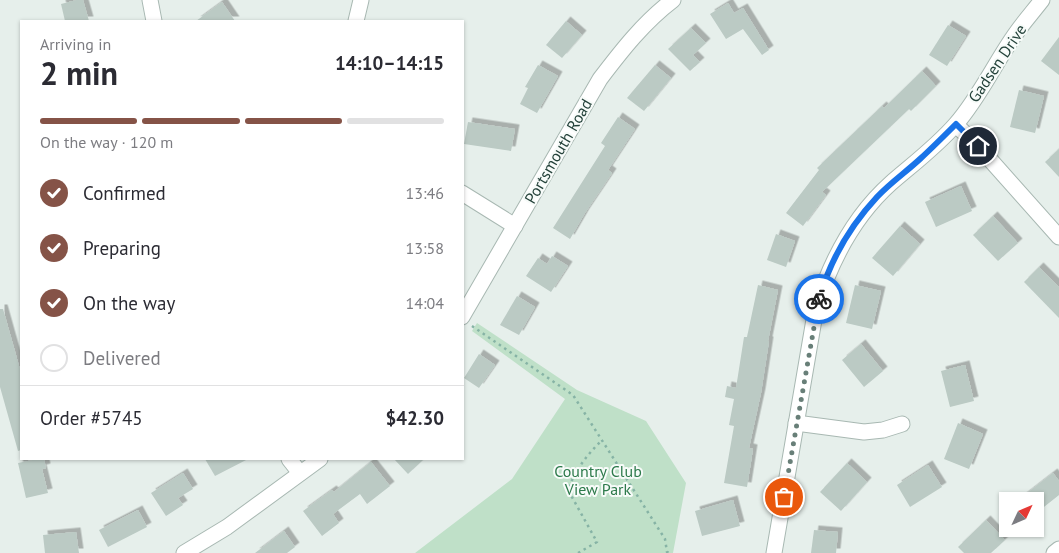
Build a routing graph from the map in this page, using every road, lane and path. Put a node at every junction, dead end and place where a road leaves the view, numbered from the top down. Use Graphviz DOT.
graph roads {
  1 [pos="150,0"];
  2 [pos="361,0"];
  3 [pos="673,0"];
  4 [pos="1042,0"];
  5 [pos="154,20"];
  6 [pos="356,20"];
  7 [pos="956,124"];
  8 [pos="464,194"];
  9 [pos="515,226"];
  10 [pos="1059,236"];
  11 [pos="466,321"];
  12 [pos="796,423"];
  13 [pos="902,424"];
  14 [pos="602,440"];
  15 [pos="290,460"];
  16 [pos="319,460"];
  17 [pos="300,473"];
  18 [pos="1059,549"];
  19 [pos="184,553"];
  20 [pos="578,553"];
  21 [pos="671,553"];
  22 [pos="774,553"];
  23 [pos="1054,553"];
  1 -- 5 [label="street"];
  2 -- 6 [label="street"];
  3 -- 9 [label="street, Portsmouth Road"];
  4 -- 7 [label="street, Gadsen Drive"];
  7 -- 10 [label="street"];
  7 -- 12 [label="street, Gadsen Drive"];
  8 -- 9 [label="street"];
  9 -- 11 [label="street, Portsmouth Road"];
  11 -- 14 [label="path"];
  12 -- 13 [label="street"];
  12 -- 22 [label="street, Gadsen Drive"];
  14 -- 20 [label="path"];
  14 -- 21 [label="path"];
  15 -- 17 [label="street"];
  16 -- 17 [label="street"];
  17 -- 19 [label="street"];
  18 -- 23 [label="street"];
}
